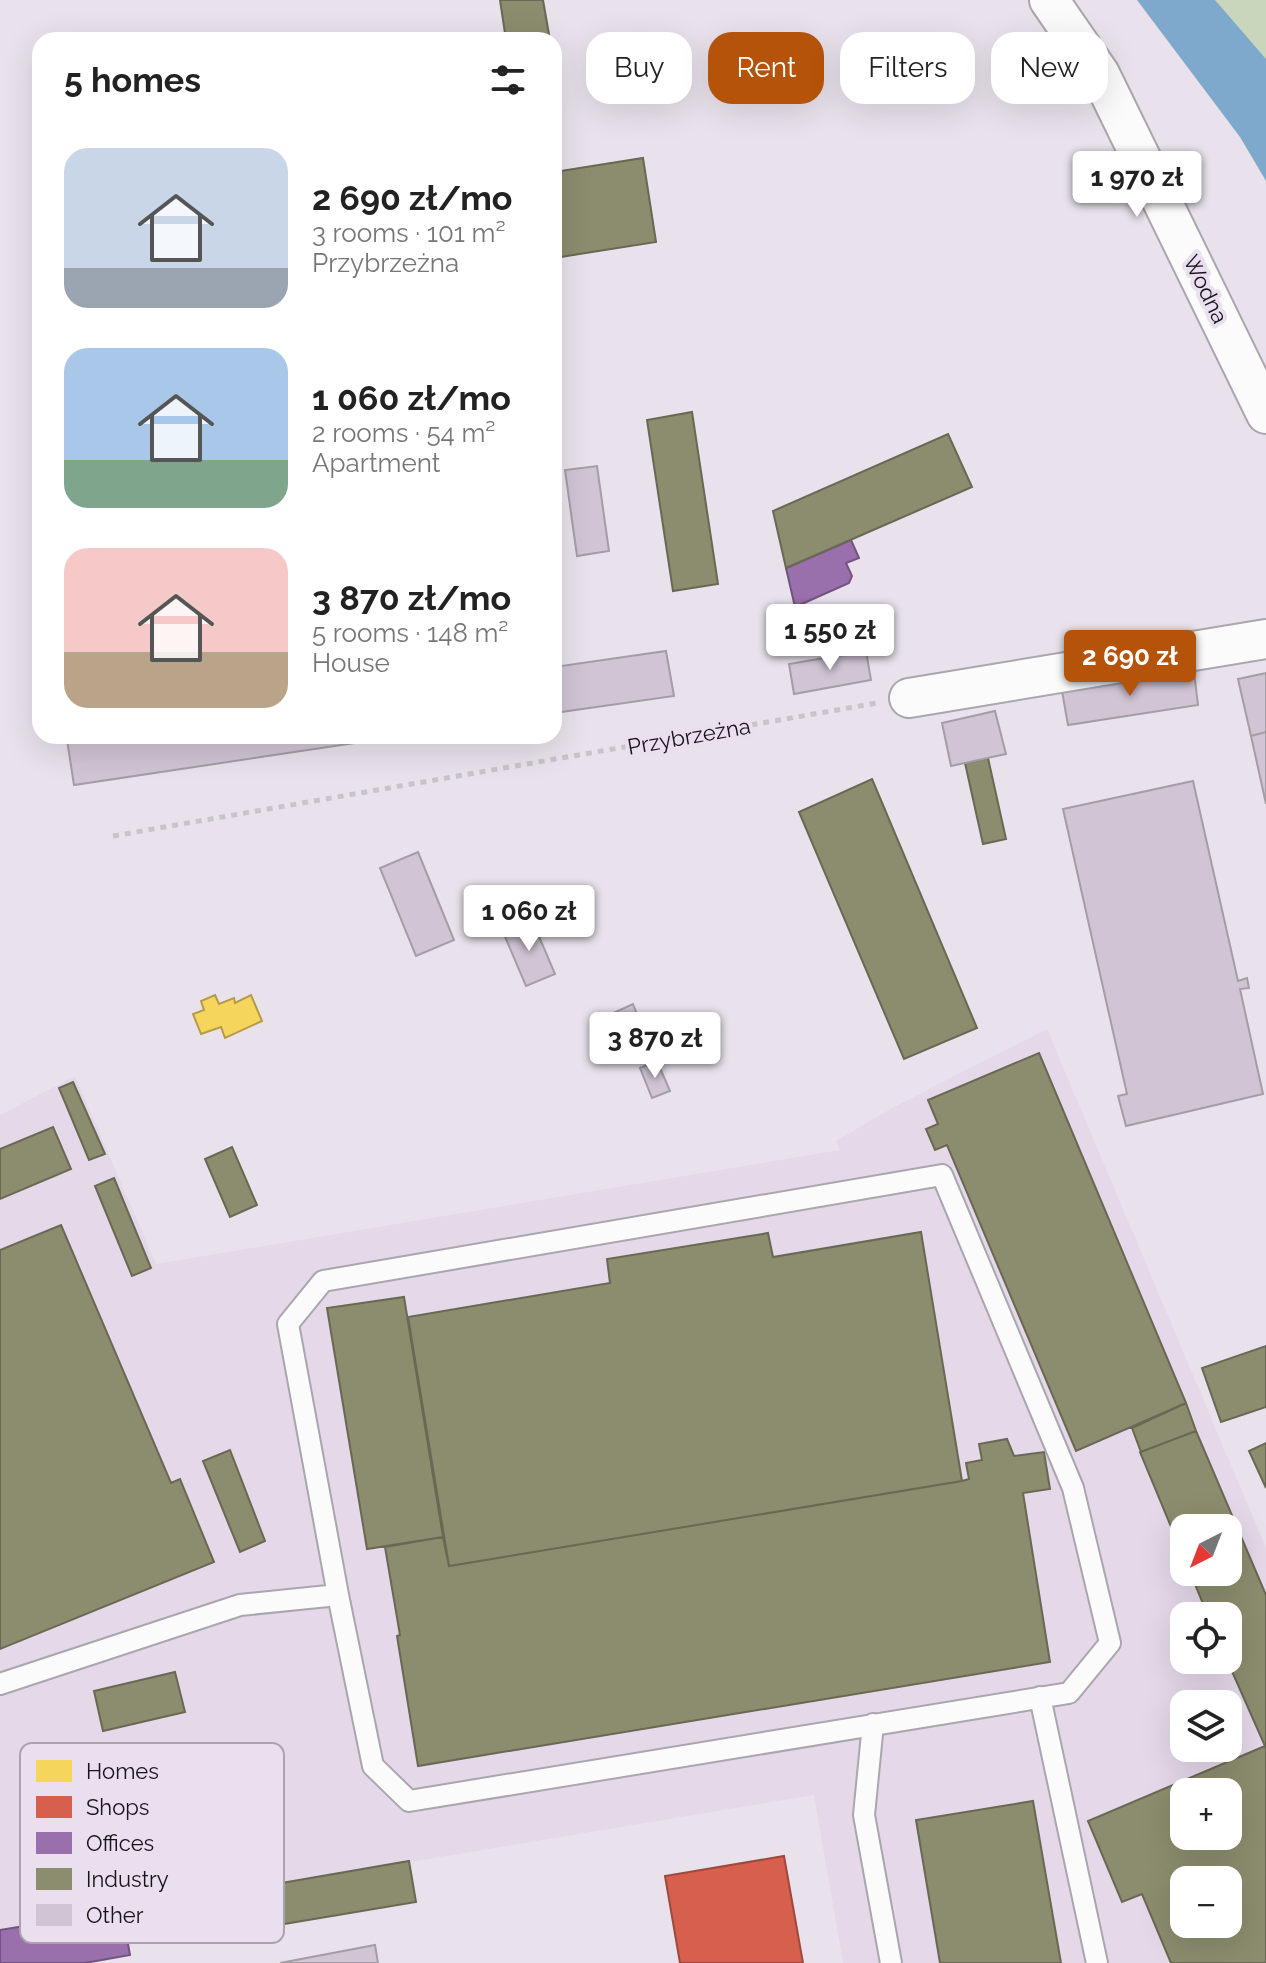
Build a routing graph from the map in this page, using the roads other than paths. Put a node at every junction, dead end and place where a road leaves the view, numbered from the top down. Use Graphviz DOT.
graph roads {
  1 [pos="1049,0"];
  2 [pos="1266,414"];
  3 [pos="1266,639"];
  4 [pos="909,698"];
  5 [pos="338,1595"];
  6 [pos="0,1684"];
  7 [pos="1040,1697"];
  8 [pos="873,1724"];
  9 [pos="891,1963"];
  10 [pos="1097,1963"];
  1 -- 2 [label="street, Wodna"];
  3 -- 4 [label="street"];
  5 -- 6 [label="lane"];
  5 -- 7 [label="lane"];
  5 -- 8 [label="lane"];
  7 -- 8 [label="lane"];
  7 -- 10 [label="lane"];
  8 -- 9 [label="lane"];
}
